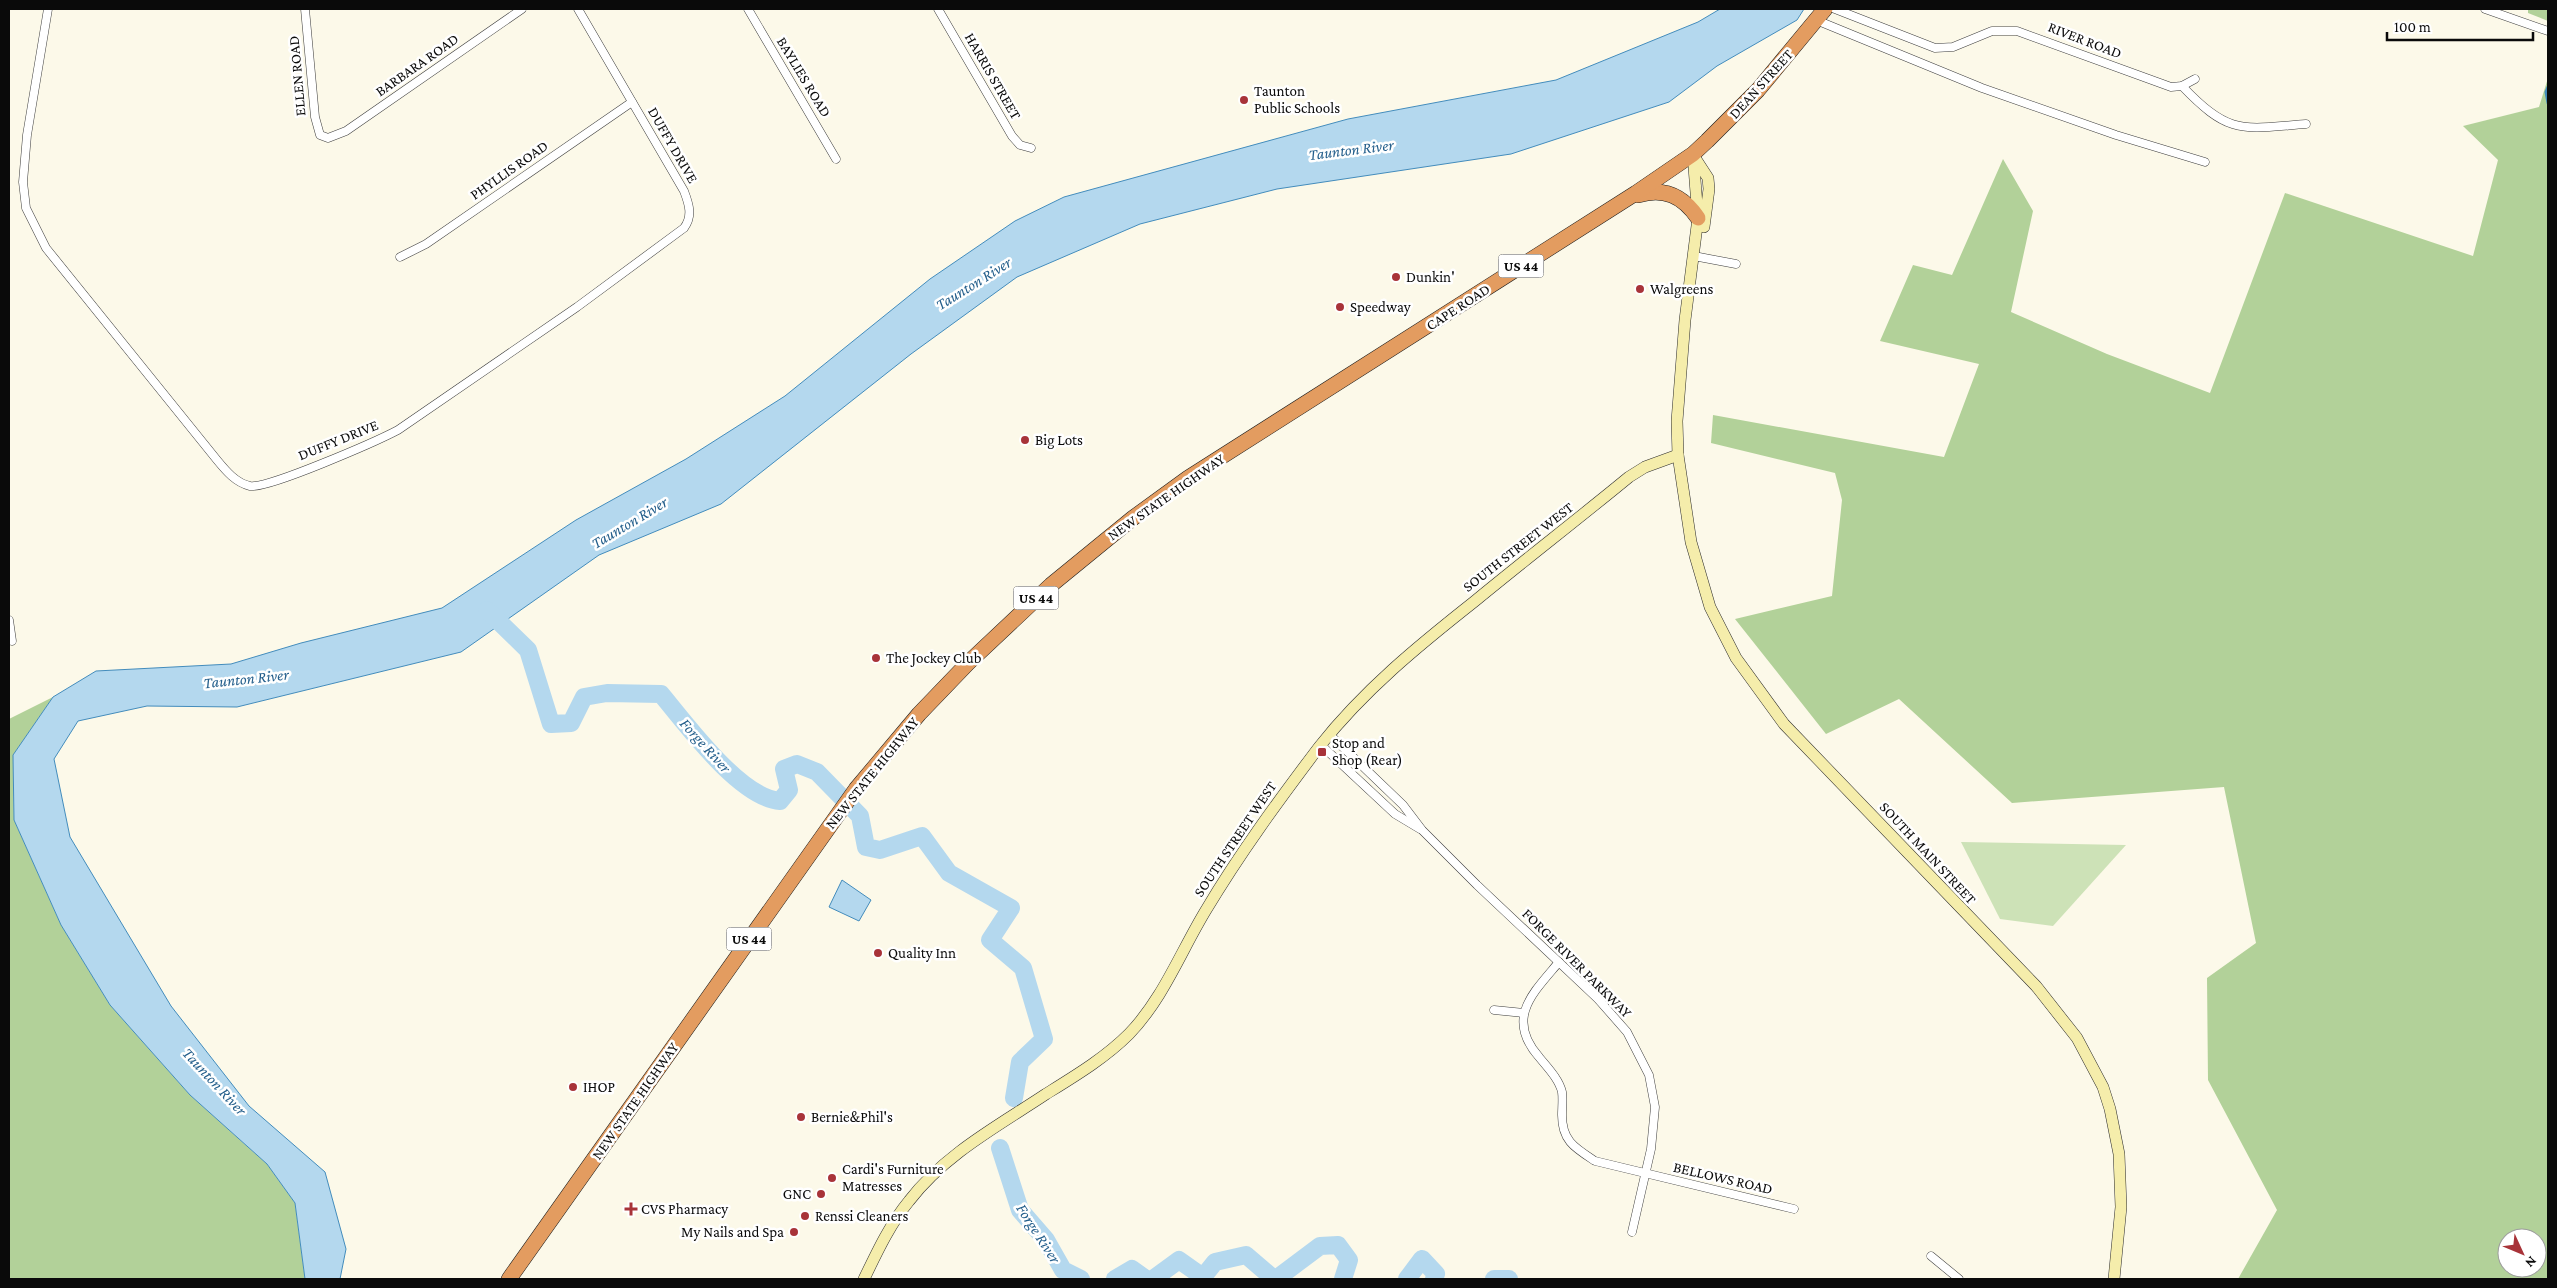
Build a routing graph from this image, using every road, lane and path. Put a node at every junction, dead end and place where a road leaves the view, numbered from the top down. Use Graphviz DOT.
graph roads {
  1 [pos="48,9"];
  2 [pos="305,9"];
  3 [pos="522,9"];
  4 [pos="578,9"];
  5 [pos="748,9"];
  6 [pos="938,9"];
  7 [pos="1835,9"];
  8 [pos="2485,9"];
  9 [pos="1820,14"];
  10 [pos="2548,31"];
  11 [pos="2195,79"];
  12 [pos="2182,86"];
  13 [pos="632,102"];
  14 [pos="2306,124"];
  15 [pos="325,137"];
  16 [pos="1032,148"];
  17 [pos="1692,154"];
  18 [pos="836,158"];
  19 [pos="2205,162"];
  20 [pos="1625,200"];
  21 [pos="1698,218"];
  22 [pos="400,256"];
  23 [pos="1699,256"];
  24 [pos="1736,264"];
  25 [pos="1688,300"];
  26 [pos="1349,376"];
  27 [pos="1678,455"];
  28 [pos="9,620"];
  29 [pos="12,641"];
  30 [pos="1330,734"];
  31 [pos="1321,744"];
  32 [pos="1422,830"];
  33 [pos="1559,962"];
  34 [pos="1494,1010"];
  35 [pos="1524,1013"];
  36 [pos="1645,1174"];
  37 [pos="1794,1209"];
  38 [pos="1632,1232"];
  39 [pos="1931,1256"];
  40 [pos="509,1279"];
  41 [pos="864,1279"];
  42 [pos="1959,1279"];
  43 [pos="2114,1279"];
  1 -- 13 [label="street, DUFFY DRIVE"];
  2 -- 15 [label="street, ELLEN ROAD"];
  3 -- 15 [label="street, BARBARA ROAD"];
  4 -- 13 [label="street, DUFFY DRIVE"];
  5 -- 18 [label="street, BAYLIES ROAD"];
  6 -- 16 [label="street, HARRIS STREET"];
  7 -- 12 [label="street, RIVER ROAD"];
  8 -- 10 [label="street"];
  9 -- 17 [label="highway, DEAN STREET / US 44"];
  9 -- 19 [label="street"];
  11 -- 12 [label="street"];
  12 -- 14 [label="street"];
  13 -- 22 [label="street, PHYLLIS ROAD"];
  17 -- 20 [label="highway, CAPE ROAD / US 44"];
  17 -- 21 [label="main road"];
  17 -- 23 [label="main road"];
  20 -- 21 [label="highway"];
  20 -- 26 [label="highway, CAPE ROAD / US 44"];
  21 -- 25 [label="main road"];
  23 -- 24 [label="street"];
  23 -- 25 [label="main road"];
  25 -- 27 [label="main road"];
  26 -- 40 [label="highway, NEW STATE HIGHWAY / US 44"];
  27 -- 30 [label="main road, SOUTH STREET WEST"];
  27 -- 43 [label="main road, SOUTH MAIN STREET"];
  28 -- 29 [label="street"];
  30 -- 31 [label="main road, SOUTH STREET WEST"];
  30 -- 32 [label="street, FORGE RIVER PARKWAY"];
  31 -- 32 [label="street, FORGE RIVER PARKWAY"];
  31 -- 41 [label="main road, SOUTH STREET WEST"];
  32 -- 33 [label="street, FORGE RIVER PARKWAY"];
  33 -- 35 [label="street"];
  33 -- 36 [label="street, FORGE RIVER PARKWAY"];
  34 -- 35 [label="street"];
  35 -- 36 [label="street, BELLOWS ROAD"];
  36 -- 37 [label="street, BELLOWS ROAD"];
  36 -- 38 [label="street, FORGE RIVER PARKWAY"];
  39 -- 42 [label="street"];
}
